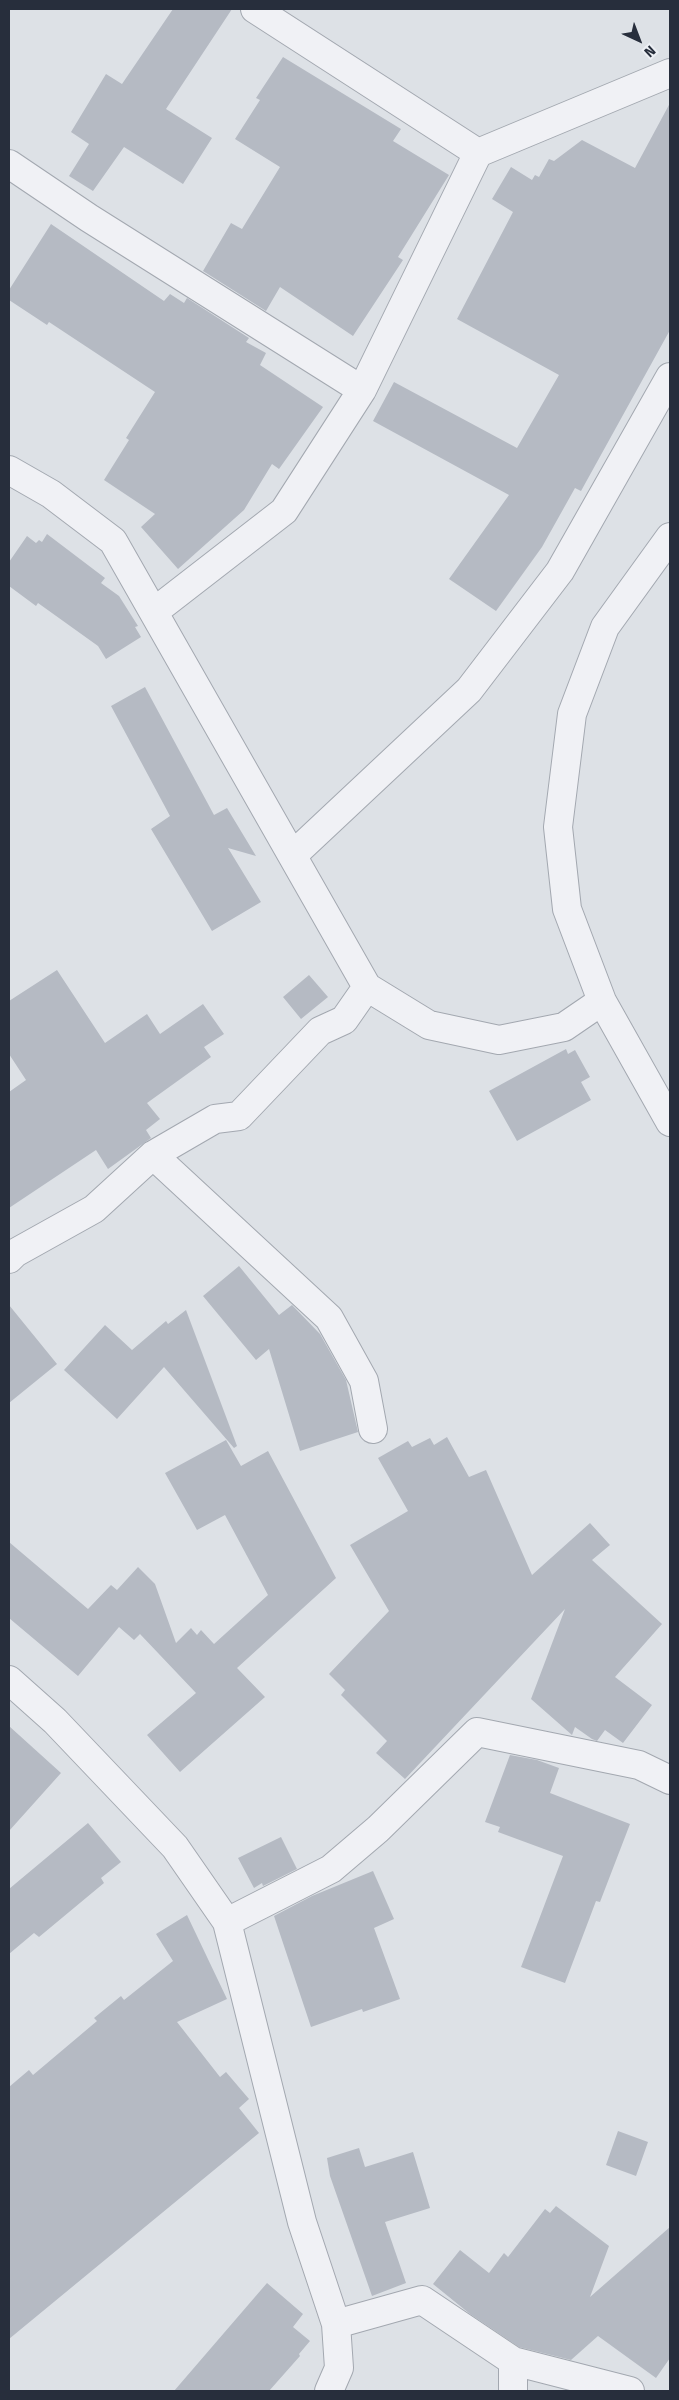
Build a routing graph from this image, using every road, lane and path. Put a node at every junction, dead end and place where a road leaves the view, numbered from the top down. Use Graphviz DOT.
graph roads {
  1 [pos="255,9"];
  2 [pos="670,73"];
  3 [pos="478,153"];
  4 [pos="9,164"];
  5 [pos="670,377"];
  6 [pos="362,390"];
  7 [pos="9,470"];
  8 [pos="670,537"];
  9 [pos="155,611"];
  10 [pos="293,855"];
  11 [pos="367,986"];
  12 [pos="602,1001"];
  13 [pos="670,1122"];
  14 [pos="153,1155"];
  15 [pos="9,1259"];
  16 [pos="374,1429"];
  17 [pos="9,1680"];
  18 [pos="670,1780"];
  19 [pos="227,1922"];
  20 [pos="336,2324"];
  21 [pos="513,2361"];
  22 [pos="329,2391"];
  23 [pos="513,2391"];
  24 [pos="630,2391"];
  1 -- 3 [label="street"];
  2 -- 3 [label="street"];
  3 -- 6 [label="street"];
  4 -- 6 [label="street"];
  5 -- 10 [label="street"];
  6 -- 9 [label="street"];
  7 -- 9 [label="street"];
  8 -- 12 [label="street"];
  9 -- 10 [label="street"];
  10 -- 11 [label="street"];
  11 -- 12 [label="street"];
  11 -- 14 [label="street"];
  12 -- 13 [label="street"];
  14 -- 15 [label="street"];
  14 -- 16 [label="street"];
  17 -- 19 [label="street"];
  18 -- 19 [label="street"];
  19 -- 20 [label="street"];
  20 -- 21 [label="street"];
  20 -- 22 [label="street"];
  21 -- 23 [label="street"];
  21 -- 24 [label="street"];
}
